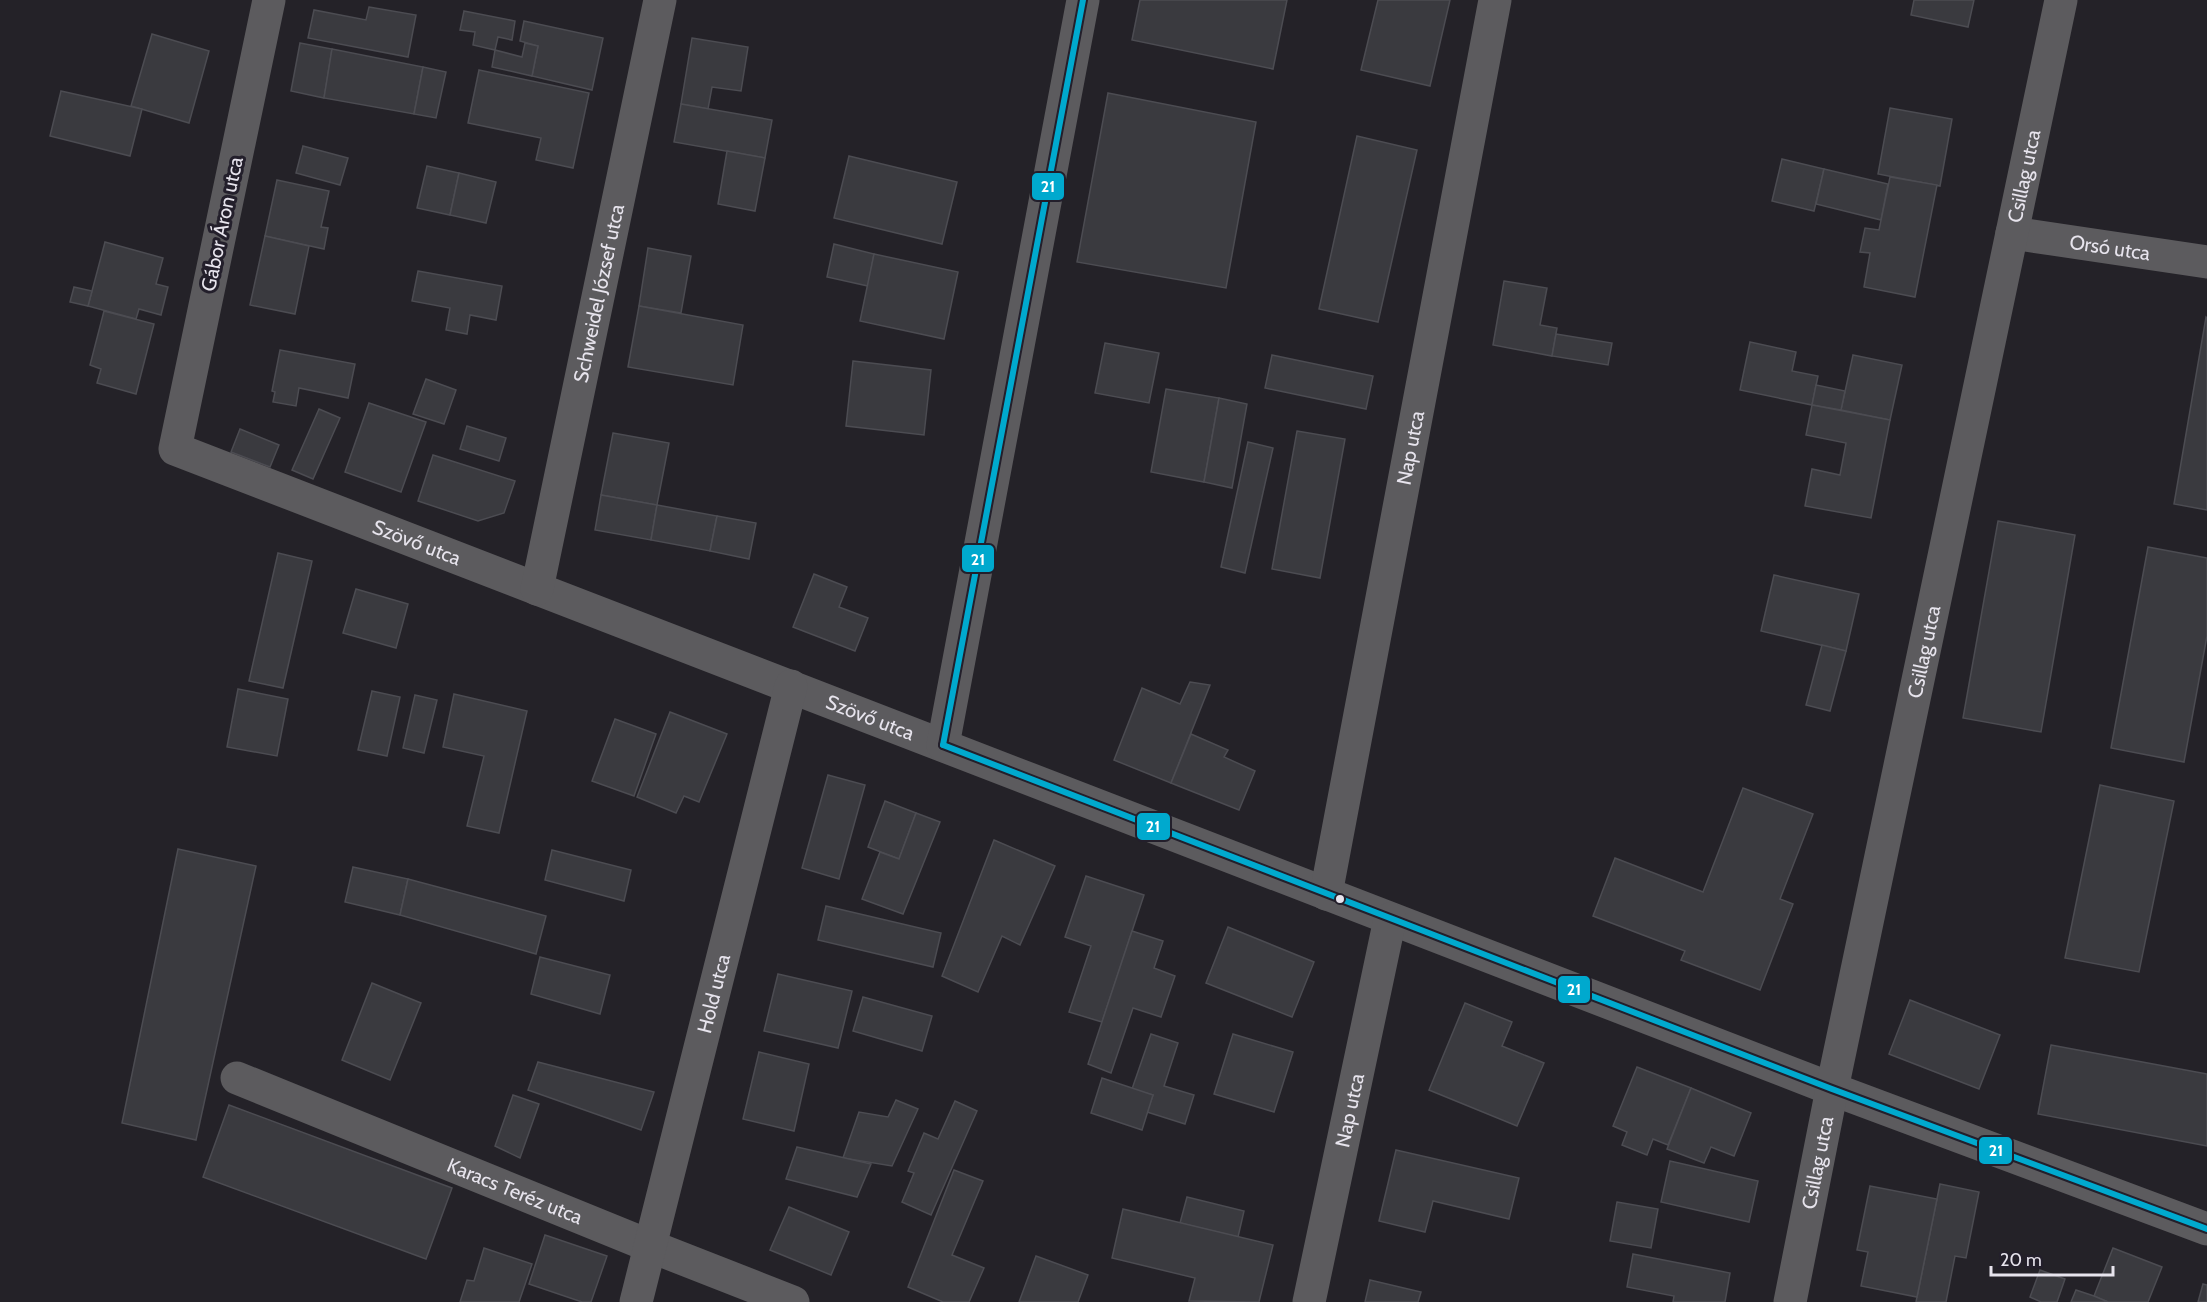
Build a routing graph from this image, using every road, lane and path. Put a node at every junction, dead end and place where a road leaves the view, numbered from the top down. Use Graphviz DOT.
graph roads {
  1 [pos="269,0"];
  2 [pos="660,0"];
  3 [pos="1083,0"];
  4 [pos="1495,0"];
  5 [pos="2061,0"];
  6 [pos="2012,233"];
  7 [pos="2207,262"];
  8 [pos="175,449"];
  9 [pos="537,588"];
  10 [pos="790,686"];
  11 [pos="943,746"];
  12 [pos="1326,894"];
  13 [pos="1390,919"];
  14 [pos="237,1078"];
  15 [pos="1832,1089"];
  16 [pos="2207,1229"];
  17 [pos="650,1246"];
  18 [pos="636,1302"];
  19 [pos="793,1302"];
  20 [pos="1309,1302"];
  21 [pos="1790,1302"];
  1 -- 8 [label="street, Gábor Áron utca"];
  2 -- 9 [label="street, Schweidel József utca"];
  3 -- 11 [label="street"];
  4 -- 12 [label="street, Nap utca"];
  5 -- 6 [label="street, Csillag utca"];
  6 -- 7 [label="street, Orsó utca"];
  6 -- 15 [label="street, Csillag utca"];
  8 -- 9 [label="street, Szövő utca"];
  9 -- 10 [label="street, Szövő utca"];
  10 -- 11 [label="street, Szövő utca"];
  10 -- 17 [label="street, Hold utca"];
  11 -- 12 [label="street, Szövő utca"];
  12 -- 13 [label="street, Szövő utca"];
  13 -- 15 [label="street, Szövő utca"];
  13 -- 20 [label="street, Nap utca"];
  14 -- 17 [label="street, Karacs Teréz utca"];
  15 -- 16 [label="street, Szövő utca"];
  15 -- 21 [label="street, Csillag utca"];
  17 -- 18 [label="street, Hold utca"];
  17 -- 19 [label="street, Karacs Teréz utca"];
}
